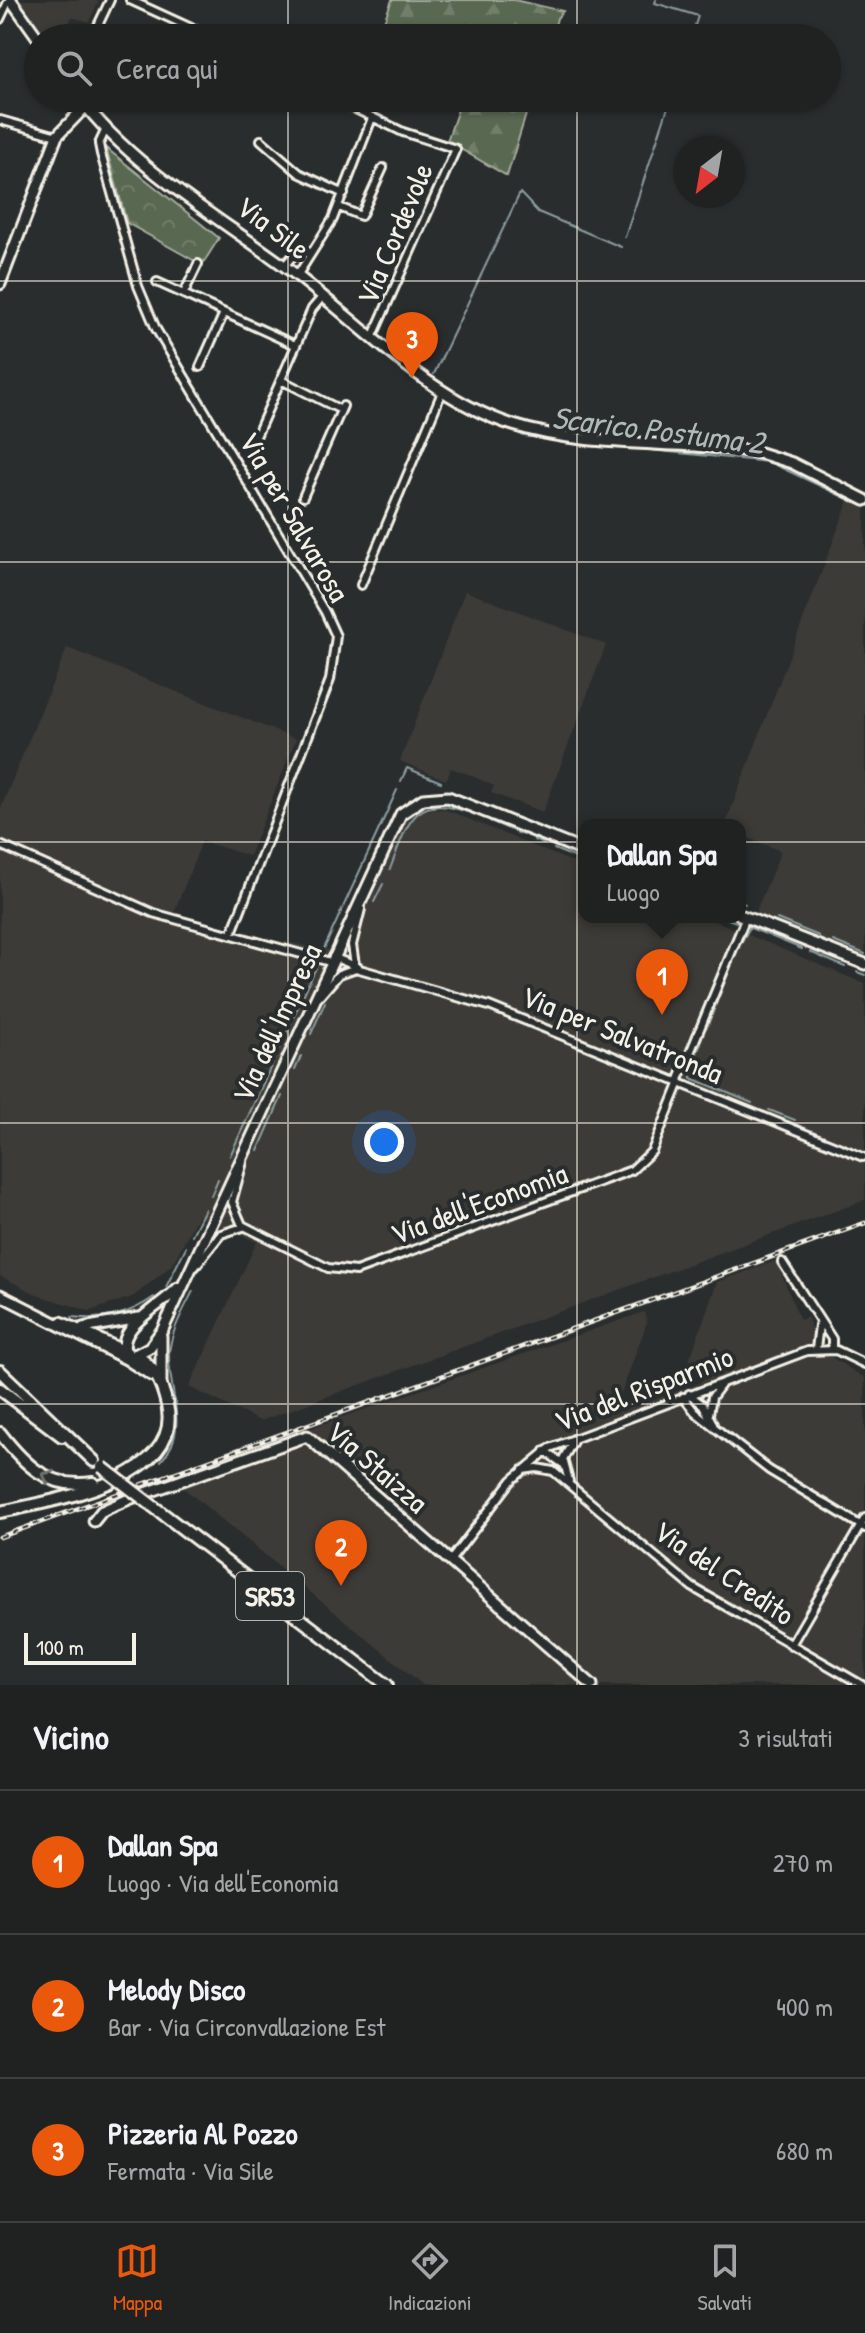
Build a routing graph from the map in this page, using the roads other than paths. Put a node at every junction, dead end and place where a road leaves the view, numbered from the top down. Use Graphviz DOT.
graph roads {
  1 [pos="10,0"];
  2 [pos="110,0"];
  3 [pos="130,0"];
  4 [pos="0,19"];
  5 [pos="28,24"];
  6 [pos="99,24"];
  7 [pos="182,24"];
  8 [pos="75,112"];
  9 [pos="92,112"];
  10 [pos="360,112"];
  11 [pos="372,118"];
  12 [pos="0,120"];
  13 [pos="106,129"];
  14 [pos="57,136"];
  15 [pos="261,140"];
  16 [pos="383,168"];
  17 [pos="344,194"];
  18 [pos="339,207"];
  19 [pos="315,249"];
  20 [pos="198,264"];
  21 [pos="284,266"];
  22 [pos="297,276"];
  23 [pos="157,282"];
  24 [pos="0,284"];
  25 [pos="184,293"];
  26 [pos="323,296"];
  27 [pos="224,313"];
  28 [pos="373,336"];
  29 [pos="295,345"];
  30 [pos="200,367"];
  31 [pos="281,380"];
  32 [pos="442,392"];
  33 [pos="254,441"];
  34 [pos="303,497"];
  35 [pos="865,500"];
  36 [pos="361,585"];
  37 [pos="0,845"];
  38 [pos="578,849"];
  39 [pos="365,887"];
  40 [pos="746,917"];
  41 [pos="740,923"];
  42 [pos="231,935"];
  43 [pos="332,960"];
  44 [pos="865,966"];
  45 [pos="356,968"];
  46 [pos="309,1007"];
  47 [pos="679,1082"];
  48 [pos="245,1150"];
  49 [pos="863,1157"];
  50 [pos="246,1228"];
  51 [pos="782,1262"];
  52 [pos="183,1282"];
  53 [pos="0,1295"];
  54 [pos="146,1315"];
  55 [pos="46,1318"];
  56 [pos="818,1322"];
  57 [pos="69,1327"];
  58 [pos="163,1329"];
  59 [pos="816,1349"];
  60 [pos="832,1349"];
  61 [pos="128,1355"];
  62 [pos="865,1364"];
  63 [pos="0,1371"];
  64 [pos="727,1380"];
  65 [pos="161,1386"];
  66 [pos="0,1389"];
  67 [pos="686,1396"];
  68 [pos="709,1416"];
  69 [pos="715,1427"];
  70 [pos="0,1433"];
  71 [pos="578,1435"];
  72 [pos="545,1451"];
  73 [pos="98,1464"];
  74 [pos="563,1464"];
  75 [pos="553,1471"];
  76 [pos="520,1472"];
  77 [pos="110,1480"];
  78 [pos="571,1484"];
  79 [pos="0,1512"];
  80 [pos="865,1518"];
  81 [pos="94,1521"];
  82 [pos="863,1527"];
  83 [pos="450,1561"];
  84 [pos="791,1645"];
  85 [pos="387,1685"];
  86 [pos="592,1685"];
  87 [pos="862,1685"];
  1 -- 4 [label="street"];
  1 -- 5 [label="street"];
  2 -- 6 [label="street"];
  3 -- 7 [label="street"];
  8 -- 14 [label="street"];
  9 -- 13 [label="street, Via Sile"];
  10 -- 11 [label="street"];
  11 -- 17 [label="street"];
  11 -- 28 [label="street, Via Cordevole"];
  12 -- 14 [label="street"];
  13 -- 21 [label="street, Via Sile"];
  13 -- 42 [label="street, Via per Salvarosa"];
  14 -- 24 [label="street"];
  15 -- 17 [label="street"];
  16 -- 18 [label="street"];
  17 -- 18 [label="street"];
  18 -- 19 [label="street"];
  19 -- 21 [label="street"];
  19 -- 22 [label="street"];
  20 -- 25 [label="street"];
  21 -- 22 [label="street, Via Sile"];
  22 -- 26 [label="street, Via Sile"];
  23 -- 25 [label="street"];
  25 -- 27 [label="street"];
  26 -- 28 [label="street, Via Sile"];
  26 -- 29 [label="street"];
  27 -- 29 [label="street"];
  27 -- 30 [label="street"];
  28 -- 32 [label="street, Via Sile"];
  29 -- 31 [label="street"];
  31 -- 33 [label="street"];
  31 -- 34 [label="street"];
  32 -- 35 [label="street, Via Sile"];
  32 -- 36 [label="street"];
  37 -- 42 [label="street, Via per Salvatronda"];
  38 -- 39 [label="street, Via dell'Impresa"];
  39 -- 43 [label="street, Via dell'Impresa"];
  39 -- 45 [label="street"];
  40 -- 44 [label="street"];
  41 -- 47 [label="street, Via dell'Economia"];
  42 -- 43 [label="street, Via per Salvatronda"];
  43 -- 45 [label="street, Via per Salvatronda"];
  43 -- 46 [label="street, Via dell'Impresa"];
  45 -- 46 [label="street"];
  45 -- 47 [label="street, Via per Salvatronda"];
  46 -- 48 [label="street, Via dell'Impresa"];
  47 -- 49 [label="street, Via per Salvatronda"];
  47 -- 50 [label="street, Via dell'Economia"];
  48 -- 50 [label="street"];
  48 -- 52 [label="street, Via dell'Impresa"];
  50 -- 52 [label="street"];
  51 -- 56 [label="street"];
  52 -- 54 [label="street, Via dell'Impresa"];
  52 -- 58 [label="street, Via dell'Impresa"];
  53 -- 55 [label="street"];
  54 -- 57 [label="street"];
  54 -- 61 [label="street"];
  55 -- 57 [label="street"];
  55 -- 57 [label="street"];
  56 -- 59 [label="street"];
  56 -- 60 [label="street"];
  57 -- 61 [label="street"];
  58 -- 61 [label="street, Via dell'Impresa"];
  58 -- 65 [label="street, Via dell'Impresa"];
  59 -- 60 [label="street"];
  59 -- 64 [label="street, Via del Risparmio"];
  60 -- 62 [label="street"];
  61 -- 65 [label="main road"];
  63 -- 73 [label="main road"];
  64 -- 67 [label="street, Via del Risparmio"];
  64 -- 68 [label="street"];
  65 -- 77 [label="main road"];
  66 -- 73 [label="main road, SR53"];
  67 -- 68 [label="street"];
  67 -- 69 [label="street"];
  67 -- 71 [label="street, Via del Risparmio"];
  68 -- 69 [label="street"];
  69 -- 82 [label="street"];
  77 -- 70 [label="main road, one-way"];
  71 -- 72 [label="street, Via del Risparmio"];
  71 -- 74 [label="street"];
  72 -- 74 [label="street"];
  72 -- 75 [label="street"];
  72 -- 76 [label="street, Via del Risparmio"];
  73 -- 85 [label="main road, SR53, bridge"];
  74 -- 78 [label="street, Via del Credito"];
  75 -- 76 [label="street"];
  75 -- 78 [label="street, Via del Credito"];
  76 -- 83 [label="street, Via del Risparmio"];
  77 -- 79 [label="main road"];
  78 -- 84 [label="street, Via del Credito"];
  80 -- 82 [label="street"];
  81 -- 83 [label="street, Via Staizza"];
  82 -- 84 [label="street"];
  83 -- 86 [label="street, Via Staizza"];
  84 -- 87 [label="street, Via del Credito"];
}
